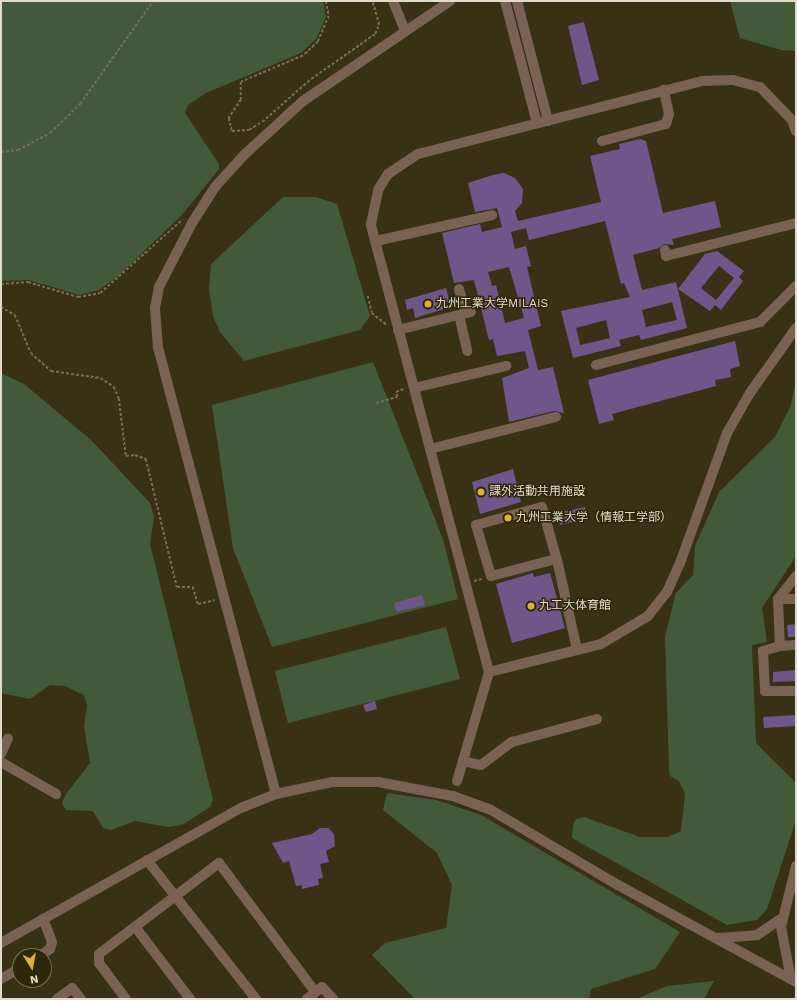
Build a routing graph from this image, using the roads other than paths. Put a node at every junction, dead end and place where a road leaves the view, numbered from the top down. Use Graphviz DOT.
graph roads {
  1 [pos="393,1"];
  2 [pos="450,1"];
  3 [pos="505,1"];
  4 [pos="517,1"];
  5 [pos="405,31"];
  6 [pos="537,78"];
  7 [pos="526,81"];
  8 [pos="664,90"];
  9 [pos="548,121"];
  10 [pos="537,123"];
  11 [pos="796,131"];
  12 [pos="602,141"];
  13 [pos="492,215"];
  14 [pos="796,223"];
  15 [pos="376,241"];
  16 [pos="665,250"];
  17 [pos="796,286"];
  18 [pos="458,289"];
  19 [pos="465,314"];
  20 [pos="796,328"];
  21 [pos="398,330"];
  22 [pos="467,351"];
  23 [pos="596,365"];
  24 [pos="506,366"];
  25 [pos="414,388"];
  26 [pos="556,417"];
  27 [pos="430,449"];
  28 [pos="556,559"];
  29 [pos="796,576"];
  30 [pos="778,599"];
  31 [pos="796,599"];
  32 [pos="796,645"];
  33 [pos="780,646"];
  34 [pos="577,650"];
  35 [pos="489,672"];
  36 [pos="796,691"];
  37 [pos="597,718"];
  38 [pos="8,738"];
  39 [pos="1,754"];
  40 [pos="463,761"];
  41 [pos="1,762"];
  42 [pos="457,781"];
  43 [pos="56,794"];
  44 [pos="276,794"];
  45 [pos="147,860"];
  46 [pos="796,866"];
  47 [pos="176,894"];
  48 [pos="782,918"];
  49 [pos="42,919"];
  50 [pos="136,928"];
  51 [pos="715,938"];
  52 [pos="1,943"];
  53 [pos="50,948"];
  54 [pos="12,973"];
  55 [pos="1,979"];
  56 [pos="793,981"];
  57 [pos="315,992"];
  58 [pos="57,999"];
  59 [pos="81,999"];
  60 [pos="126,999"];
  61 [pos="190,999"];
  62 [pos="256,999"];
  63 [pos="307,999"];
  64 [pos="333,999"];
  1 -- 5 [label="street"];
  2 -- 5 [label="street"];
  3 -- 7 [label="street"];
  4 -- 6 [label="street"];
  5 -- 44 [label="street"];
  6 -- 7 [label="street"];
  6 -- 9 [label="street"];
  7 -- 10 [label="street"];
  8 -- 9 [label="street"];
  8 -- 11 [label="street"];
  8 -- 12 [label="street"];
  9 -- 10 [label="street"];
  10 -- 15 [label="street"];
  13 -- 15 [label="street"];
  14 -- 16 [label="street"];
  15 -- 21 [label="street"];
  17 -- 23 [label="street"];
  18 -- 19 [label="street"];
  19 -- 21 [label="street"];
  19 -- 22 [label="street"];
  20 -- 34 [label="street"];
  21 -- 25 [label="street"];
  24 -- 25 [label="street"];
  25 -- 27 [label="street"];
  26 -- 27 [label="street"];
  27 -- 35 [label="street"];
  28 -- 28 [label="street"];
  28 -- 34 [label="street"];
  29 -- 30 [label="street"];
  30 -- 31 [label="street"];
  30 -- 33 [label="street"];
  32 -- 33 [label="street"];
  33 -- 36 [label="street"];
  34 -- 35 [label="street"];
  35 -- 40 [label="street"];
  37 -- 40 [label="street"];
  38 -- 39 [label="street"];
  40 -- 42 [label="street"];
  41 -- 43 [label="street"];
  44 -- 45 [label="street"];
  44 -- 51 [label="street"];
  45 -- 47 [label="street"];
  45 -- 49 [label="street"];
  46 -- 48 [label="street"];
  47 -- 50 [label="street"];
  47 -- 57 [label="street"];
  47 -- 62 [label="street"];
  48 -- 51 [label="street"];
  48 -- 56 [label="street"];
  49 -- 52 [label="street"];
  49 -- 53 [label="street"];
  50 -- 60 [label="street"];
  50 -- 61 [label="street"];
  51 -- 56 [label="street"];
  54 -- 55 [label="street"];
  57 -- 63 [label="street"];
  57 -- 64 [label="street"];
  58 -- 59 [label="street"];
}
